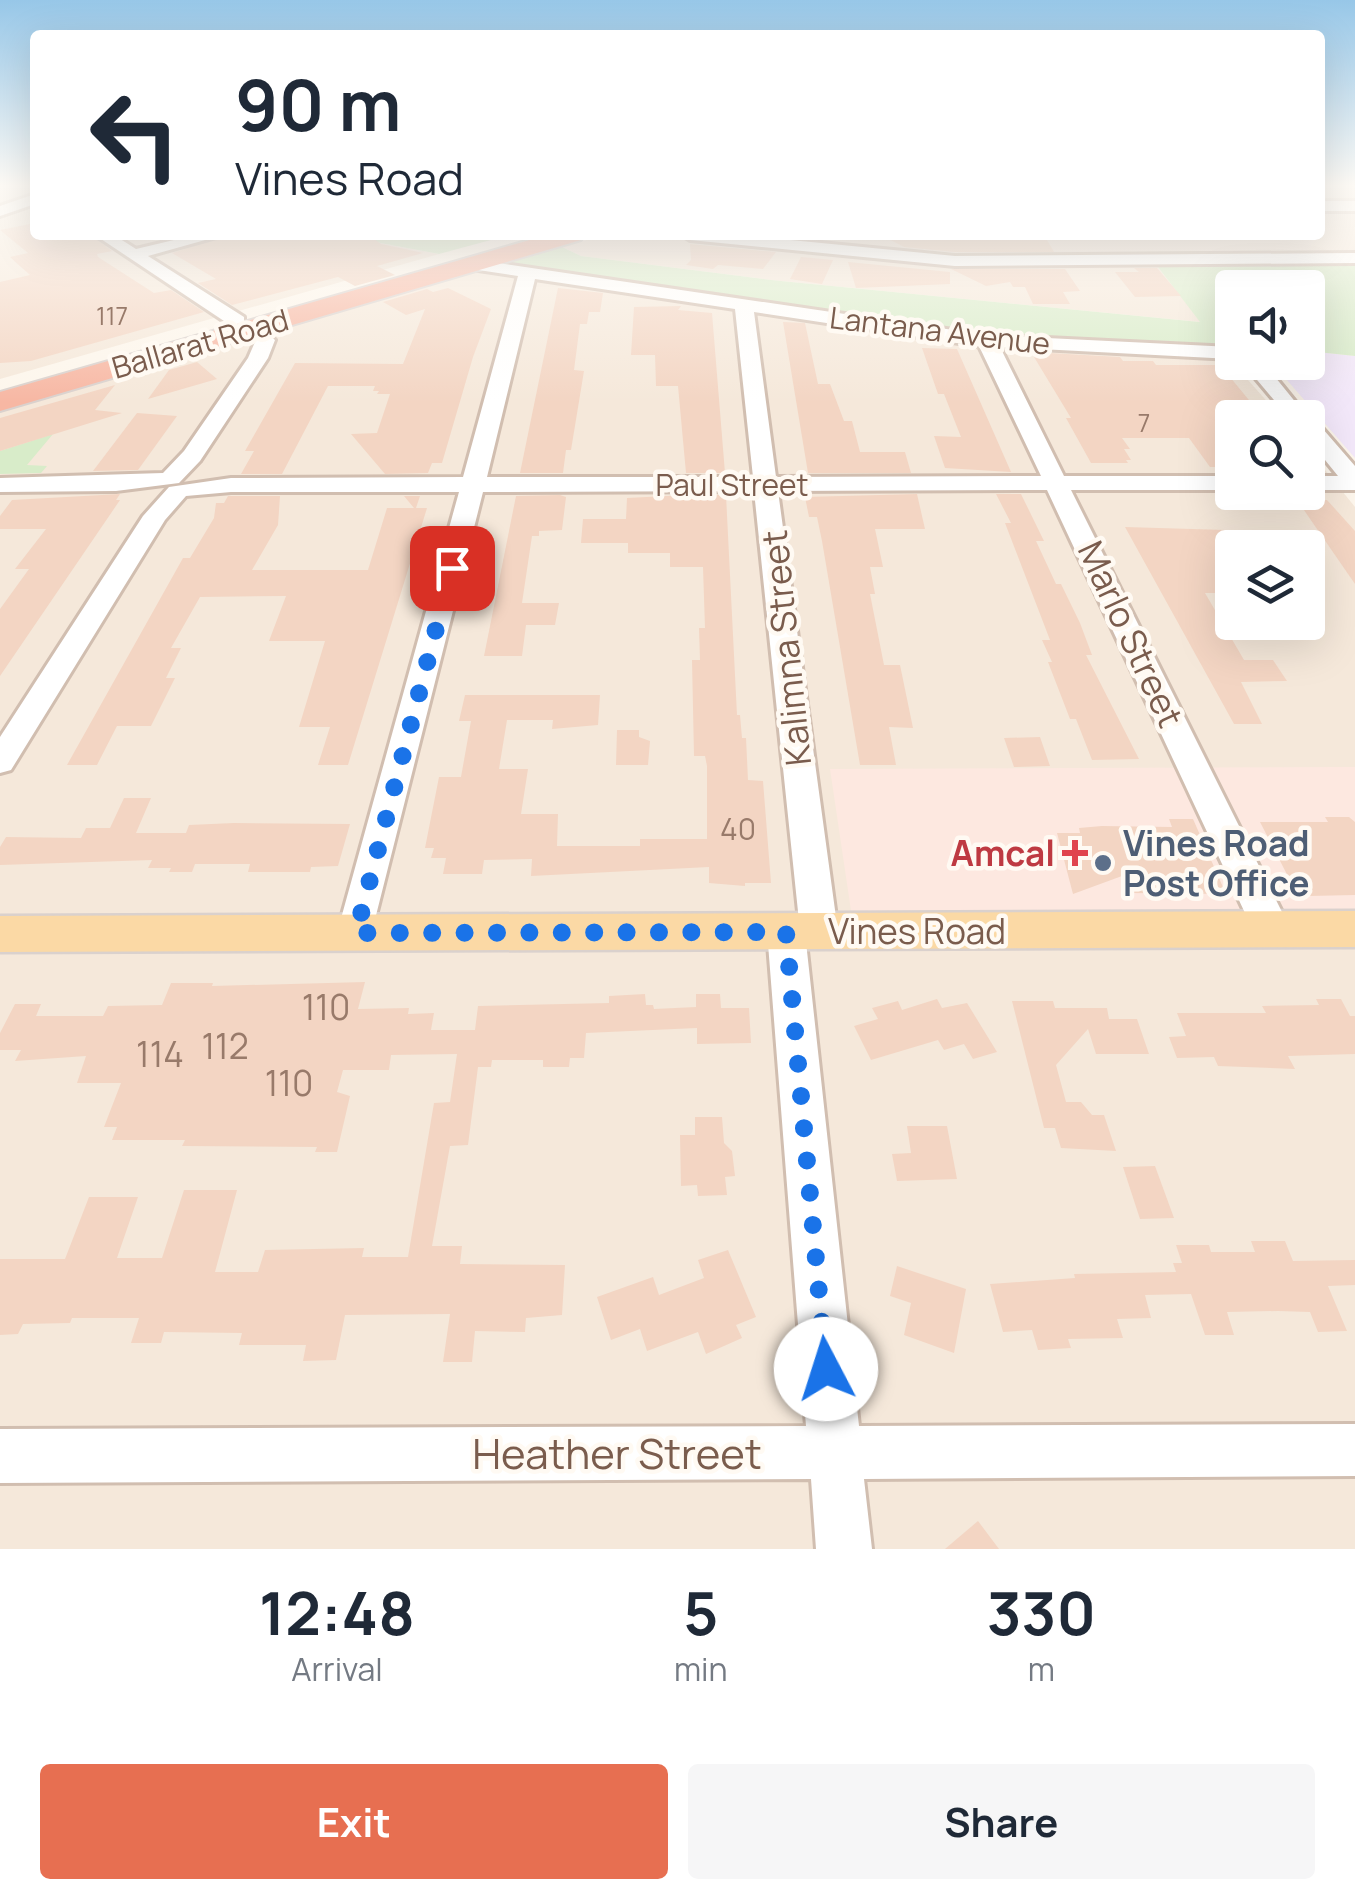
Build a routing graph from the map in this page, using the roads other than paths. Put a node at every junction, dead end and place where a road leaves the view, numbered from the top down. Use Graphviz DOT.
graph roads {
  1 [pos="138,258"];
  2 [pos="462,258"];
  3 [pos="491,258"];
  4 [pos="922,258"];
  5 [pos="1087,258"];
  6 [pos="1336,258"];
  7 [pos="1090,262"];
  8 [pos="471,264"];
  9 [pos="528,273"];
  10 [pos="744,304"];
  11 [pos="243,325"];
  12 [pos="988,340"];
  13 [pos="1215,352"];
  14 [pos="1267,380"];
  15 [pos="0,388"];
  16 [pos="1285,400"];
  17 [pos="0,402"];
  18 [pos="1325,446"];
  19 [pos="1355,482"];
  20 [pos="1215,483"];
  21 [pos="1325,483"];
  22 [pos="0,484"];
  23 [pos="474,484"];
  24 [pos="767,484"];
  25 [pos="1060,484"];
  26 [pos="175,485"];
  27 [pos="0,762"];
  28 [pos="1271,928"];
  29 [pos="1355,928"];
  30 [pos="802,932"];
  31 [pos="356,933"];
  32 [pos="0,934"];
  33 [pos="1355,1450"];
  34 [pos="835,1452"];
  35 [pos="0,1456"];
  36 [pos="844,1549"];
  1 -- 11 [label="street"];
  2 -- 11 [label="highway, Ballarat Road"];
  3 -- 8 [label="highway, Ballarat Road"];
  4 -- 7 [label="street"];
  5 -- 7 [label="street"];
  6 -- 7 [label="street"];
  8 -- 9 [label="street, Lantana Avenue"];
  8 -- 11 [label="highway, Ballarat Road"];
  9 -- 10 [label="street, Lantana Avenue"];
  9 -- 23 [label="street"];
  10 -- 12 [label="street, Lantana Avenue"];
  10 -- 24 [label="street, Kalimna Street"];
  11 -- 15 [label="highway, Ballarat Road"];
  11 -- 17 [label="highway, Ballarat Road"];
  11 -- 26 [label="street"];
  12 -- 13 [label="street, Lantana Avenue"];
  12 -- 25 [label="street, Marlo Street"];
  14 -- 16 [label="street"];
  18 -- 19 [label="street"];
  19 -- 21 [label="street"];
  20 -- 25 [label="street, Paul Street"];
  22 -- 26 [label="street, Paul Street"];
  23 -- 24 [label="street, Paul Street"];
  23 -- 26 [label="street, Paul Street"];
  23 -- 31 [label="street"];
  24 -- 25 [label="street, Paul Street"];
  24 -- 30 [label="street, Kalimna Street"];
  25 -- 28 [label="street, Marlo Street"];
  26 -- 27 [label="street"];
  28 -- 29 [label="main road, Vines Road"];
  28 -- 30 [label="main road, Vines Road"];
  30 -- 31 [label="main road, Vines Road"];
  30 -- 34 [label="street, Kalimna Street"];
  31 -- 32 [label="main road, Vines Road"];
  33 -- 34 [label="street, Heather Street"];
  34 -- 35 [label="street, Heather Street"];
  34 -- 36 [label="street, Kalimna Street"];
}
